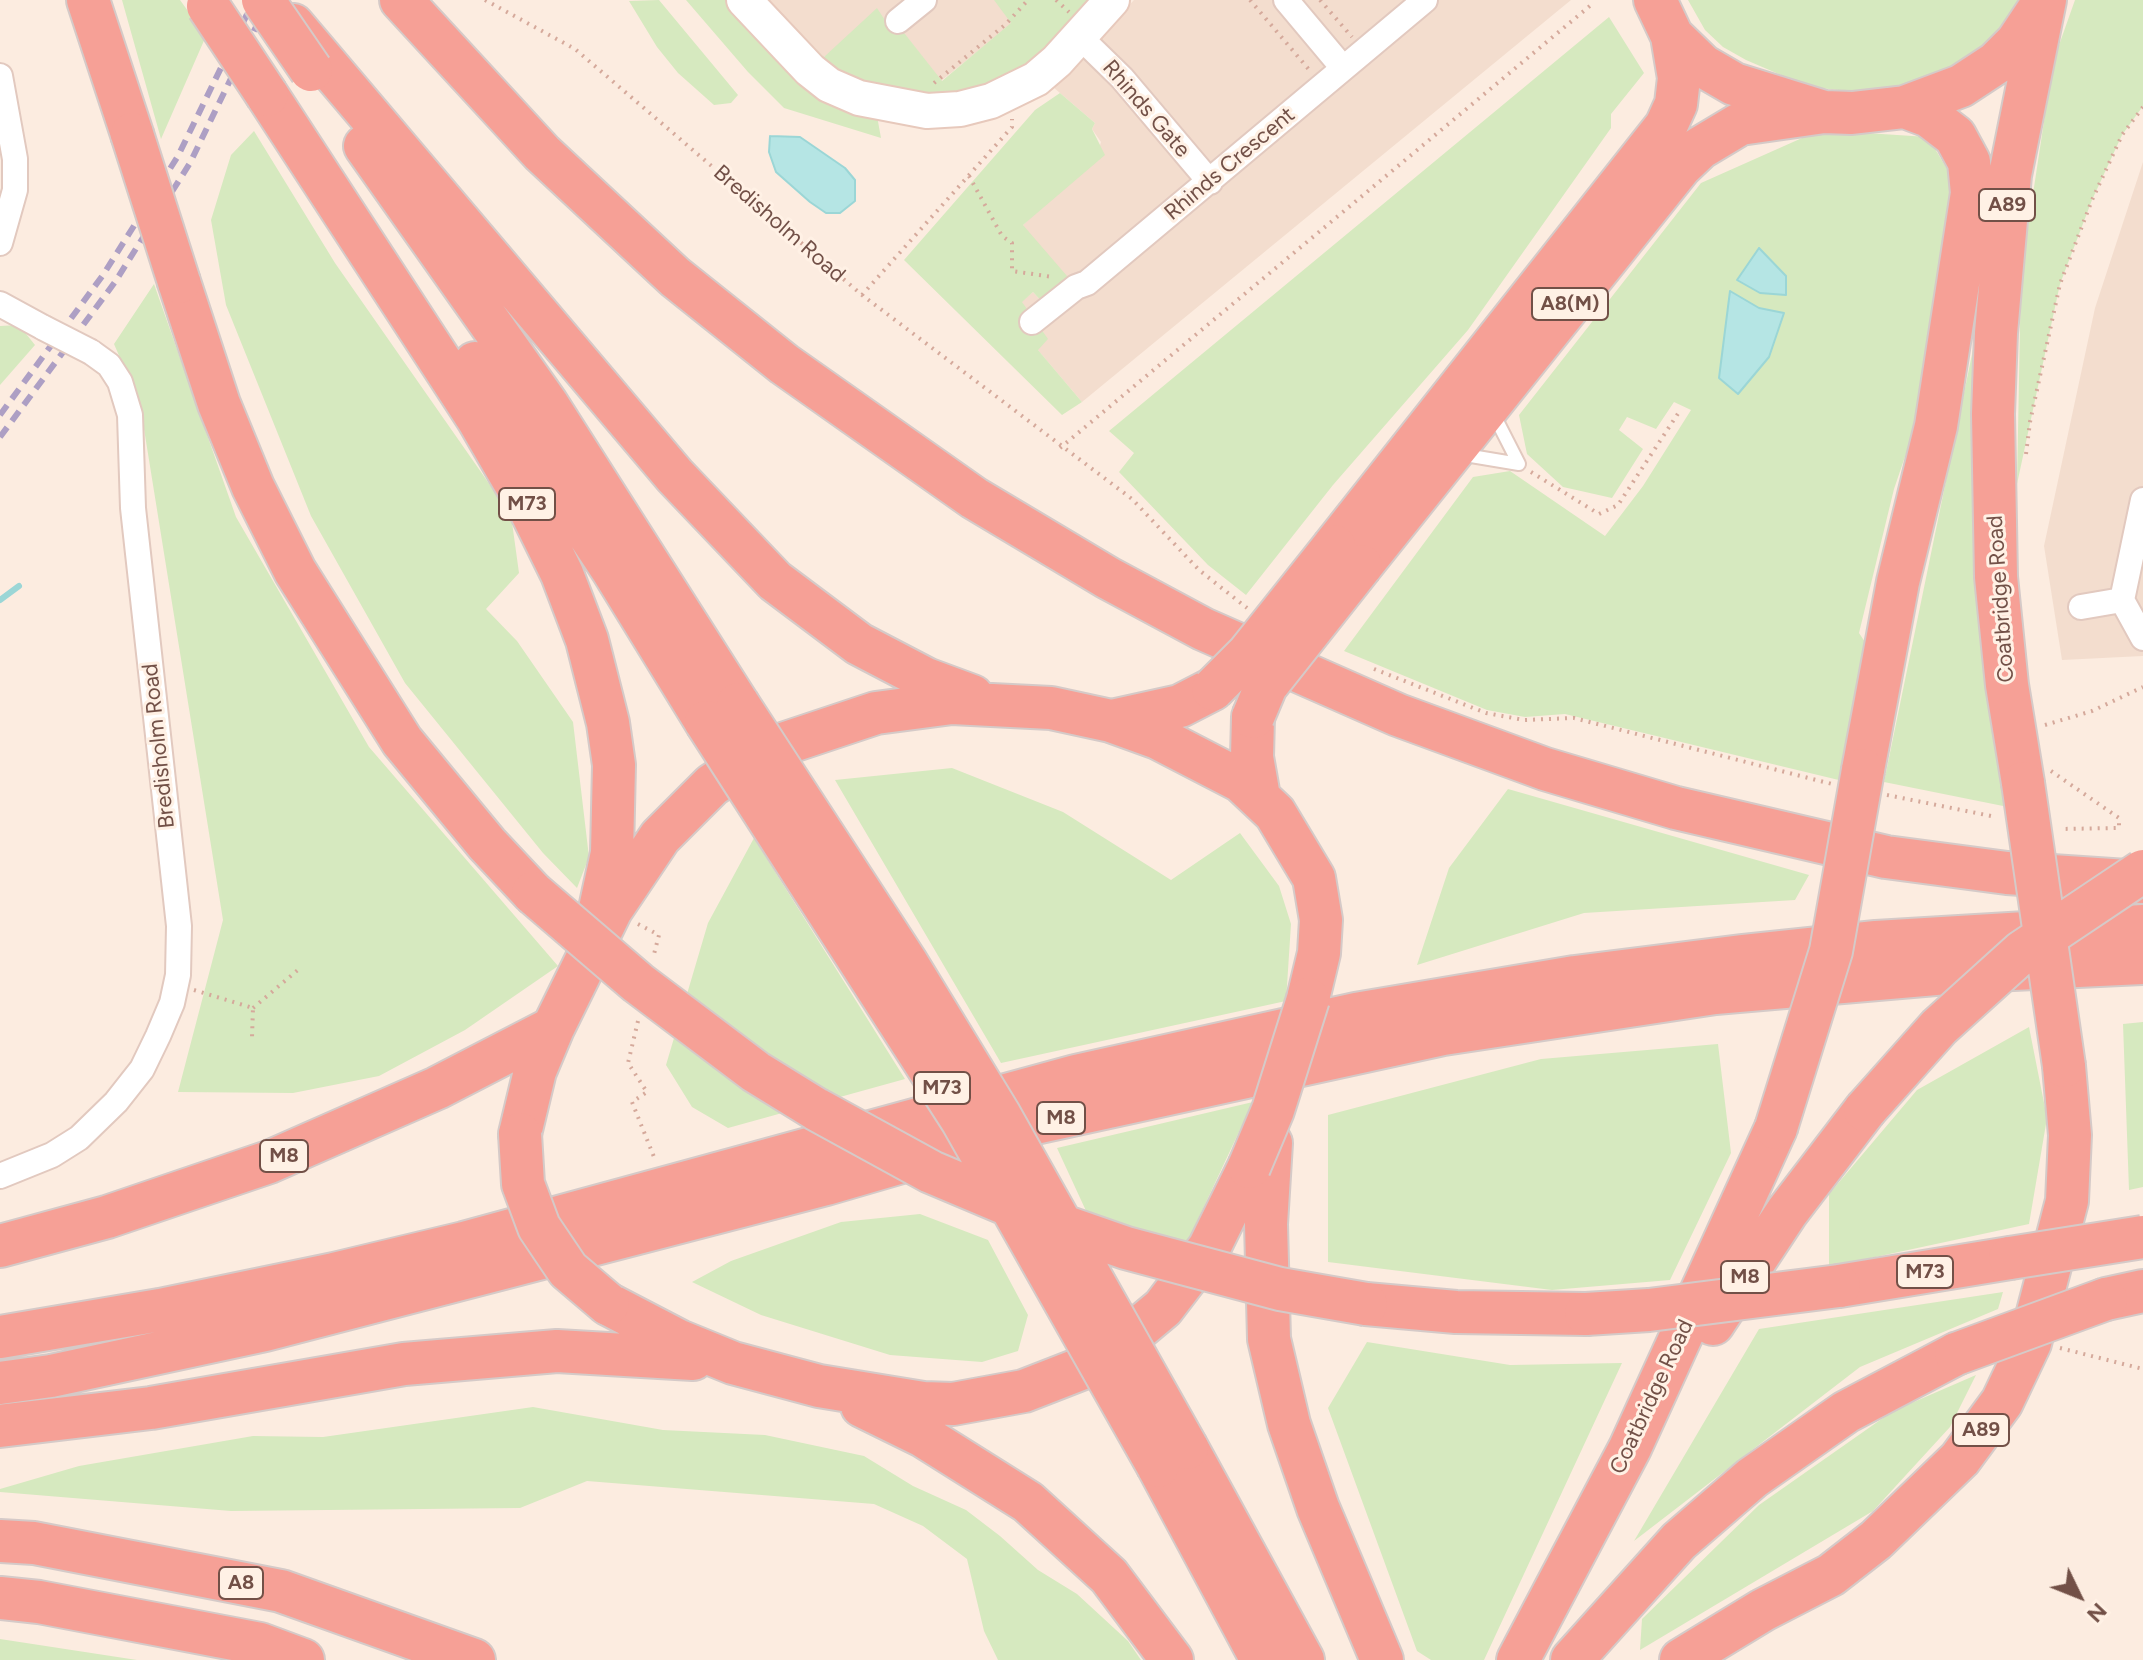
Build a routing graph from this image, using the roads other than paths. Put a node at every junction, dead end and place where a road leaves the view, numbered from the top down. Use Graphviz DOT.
graph roads {
  1 [pos="88,0"];
  2 [pos="263,0"];
  3 [pos="272,0"];
  4 [pos="401,0"];
  5 [pos="744,0"];
  6 [pos="924,0"];
  7 [pos="1112,0"];
  8 [pos="1286,0"];
  9 [pos="1425,0"];
  10 [pos="2044,0"];
  11 [pos="212,2"];
  12 [pos="1664,18"];
  13 [pos="898,21"];
  14 [pos="1076,26"];
  15 [pos="1343,68"];
  16 [pos="0,76"];
  17 [pos="294,76"];
  18 [pos="1905,107"];
  19 [pos="1824,112"];
  20 [pos="1210,182"];
  21 [pos="0,243"];
  22 [pos="0,304"];
  23 [pos="1032,322"];
  24 [pos="1490,407"];
  25 [pos="1452,453"];
  26 [pos="2143,500"];
  27 [pos="1347,556"];
  28 [pos="2122,600"];
  29 [pos="2081,607"];
  30 [pos="2143,638"];
  31 [pos="993,704"];
  32 [pos="1111,721"];
  33 [pos="1259,797"];
  34 [pos="2143,871"];
  35 [pos="2143,882"];
  36 [pos="2143,926"];
  37 [pos="2143,963"];
  38 [pos="582,968"];
  39 [pos="553,1028"];
  40 [pos="1259,1170"];
  41 [pos="0,1176"];
  42 [pos="2143,1237"];
  43 [pos="0,1246"];
  44 [pos="2125,1295"];
  45 [pos="0,1337"];
  46 [pos="733,1363"];
  47 [pos="0,1383"];
  48 [pos="281,1384"];
  49 [pos="819,1386"];
  50 [pos="0,1412"];
  51 [pos="0,1426"];
  52 [pos="1630,1448"];
  53 [pos="1173,1457"];
  54 [pos="0,1541"];
  55 [pos="0,1598"];
  56 [pos="303,1660"];
  57 [pos="474,1660"];
  58 [pos="1172,1660"];
  59 [pos="1262,1660"];
  60 [pos="1303,1660"];
  61 [pos="1382,1660"];
  62 [pos="1518,1660"];
  63 [pos="1572,1660"];
  64 [pos="1681,1660"];
  1 -- 42 [label="highway, M73, bridge"];
  2 -- 17 [label="highway, M73, bridge"];
  3 -- 17 [label="highway, M73"];
  4 -- 35 [label="highway"];
  5 -- 14 [label="street"];
  6 -- 13 [label="street"];
  7 -- 14 [label="street"];
  8 -- 15 [label="street"];
  9 -- 15 [label="street, Rhinds Crescent"];
  10 -- 18 [label="highway"];
  10 -- 64 [label="highway, Coatbridge Road / A89, bridge"];
  11 -- 17 [label="highway, M73"];
  12 -- 19 [label="highway"];
  12 -- 27 [label="highway, A8(M)"];
  14 -- 20 [label="street, Rhinds Gate"];
  15 -- 20 [label="street, Rhinds Crescent"];
  16 -- 21 [label="street"];
  17 -- 31 [label="highway, M73"];
  17 -- 38 [label="highway, M73"];
  17 -- 53 [label="highway, M73, bridge"];
  18 -- 19 [label="highway"];
  18 -- 52 [label="highway, Coatbridge Road / A89, bridge"];
  19 -- 24 [label="highway, A8(M)"];
  20 -- 23 [label="street, Rhinds Crescent"];
  22 -- 41 [label="street, Bredisholm Road, bridge"];
  24 -- 25 [label="highway, A8(M)"];
  24 -- 25 [label="lane"];
  25 -- 27 [label="highway, A8(M)"];
  26 -- 28 [label="street"];
  27 -- 32 [label="highway, A8(M), bridge"];
  27 -- 33 [label="highway, A8(M), bridge"];
  28 -- 29 [label="street"];
  28 -- 30 [label="street"];
  31 -- 32 [label="highway"];
  31 -- 38 [label="highway"];
  32 -- 33 [label="highway"];
  33 -- 40 [label="highway, bridge"];
  34 -- 52 [label="highway, M8, bridge"];
  36 -- 45 [label="highway, M8"];
  37 -- 47 [label="highway, M8"];
  38 -- 39 [label="highway"];
  39 -- 43 [label="highway, M8"];
  39 -- 46 [label="highway, bridge"];
  40 -- 49 [label="highway"];
  40 -- 61 [label="highway"];
  44 -- 63 [label="highway, bridge"];
  46 -- 48 [label="highway"];
  46 -- 49 [label="highway"];
  48 -- 50 [label="highway"];
  48 -- 51 [label="highway"];
  49 -- 58 [label="highway"];
  52 -- 62 [label="highway, Coatbridge Road / A89"];
  53 -- 59 [label="highway, M73"];
  53 -- 60 [label="highway, M73"];
  54 -- 57 [label="highway, A8"];
  55 -- 56 [label="highway"];
}
